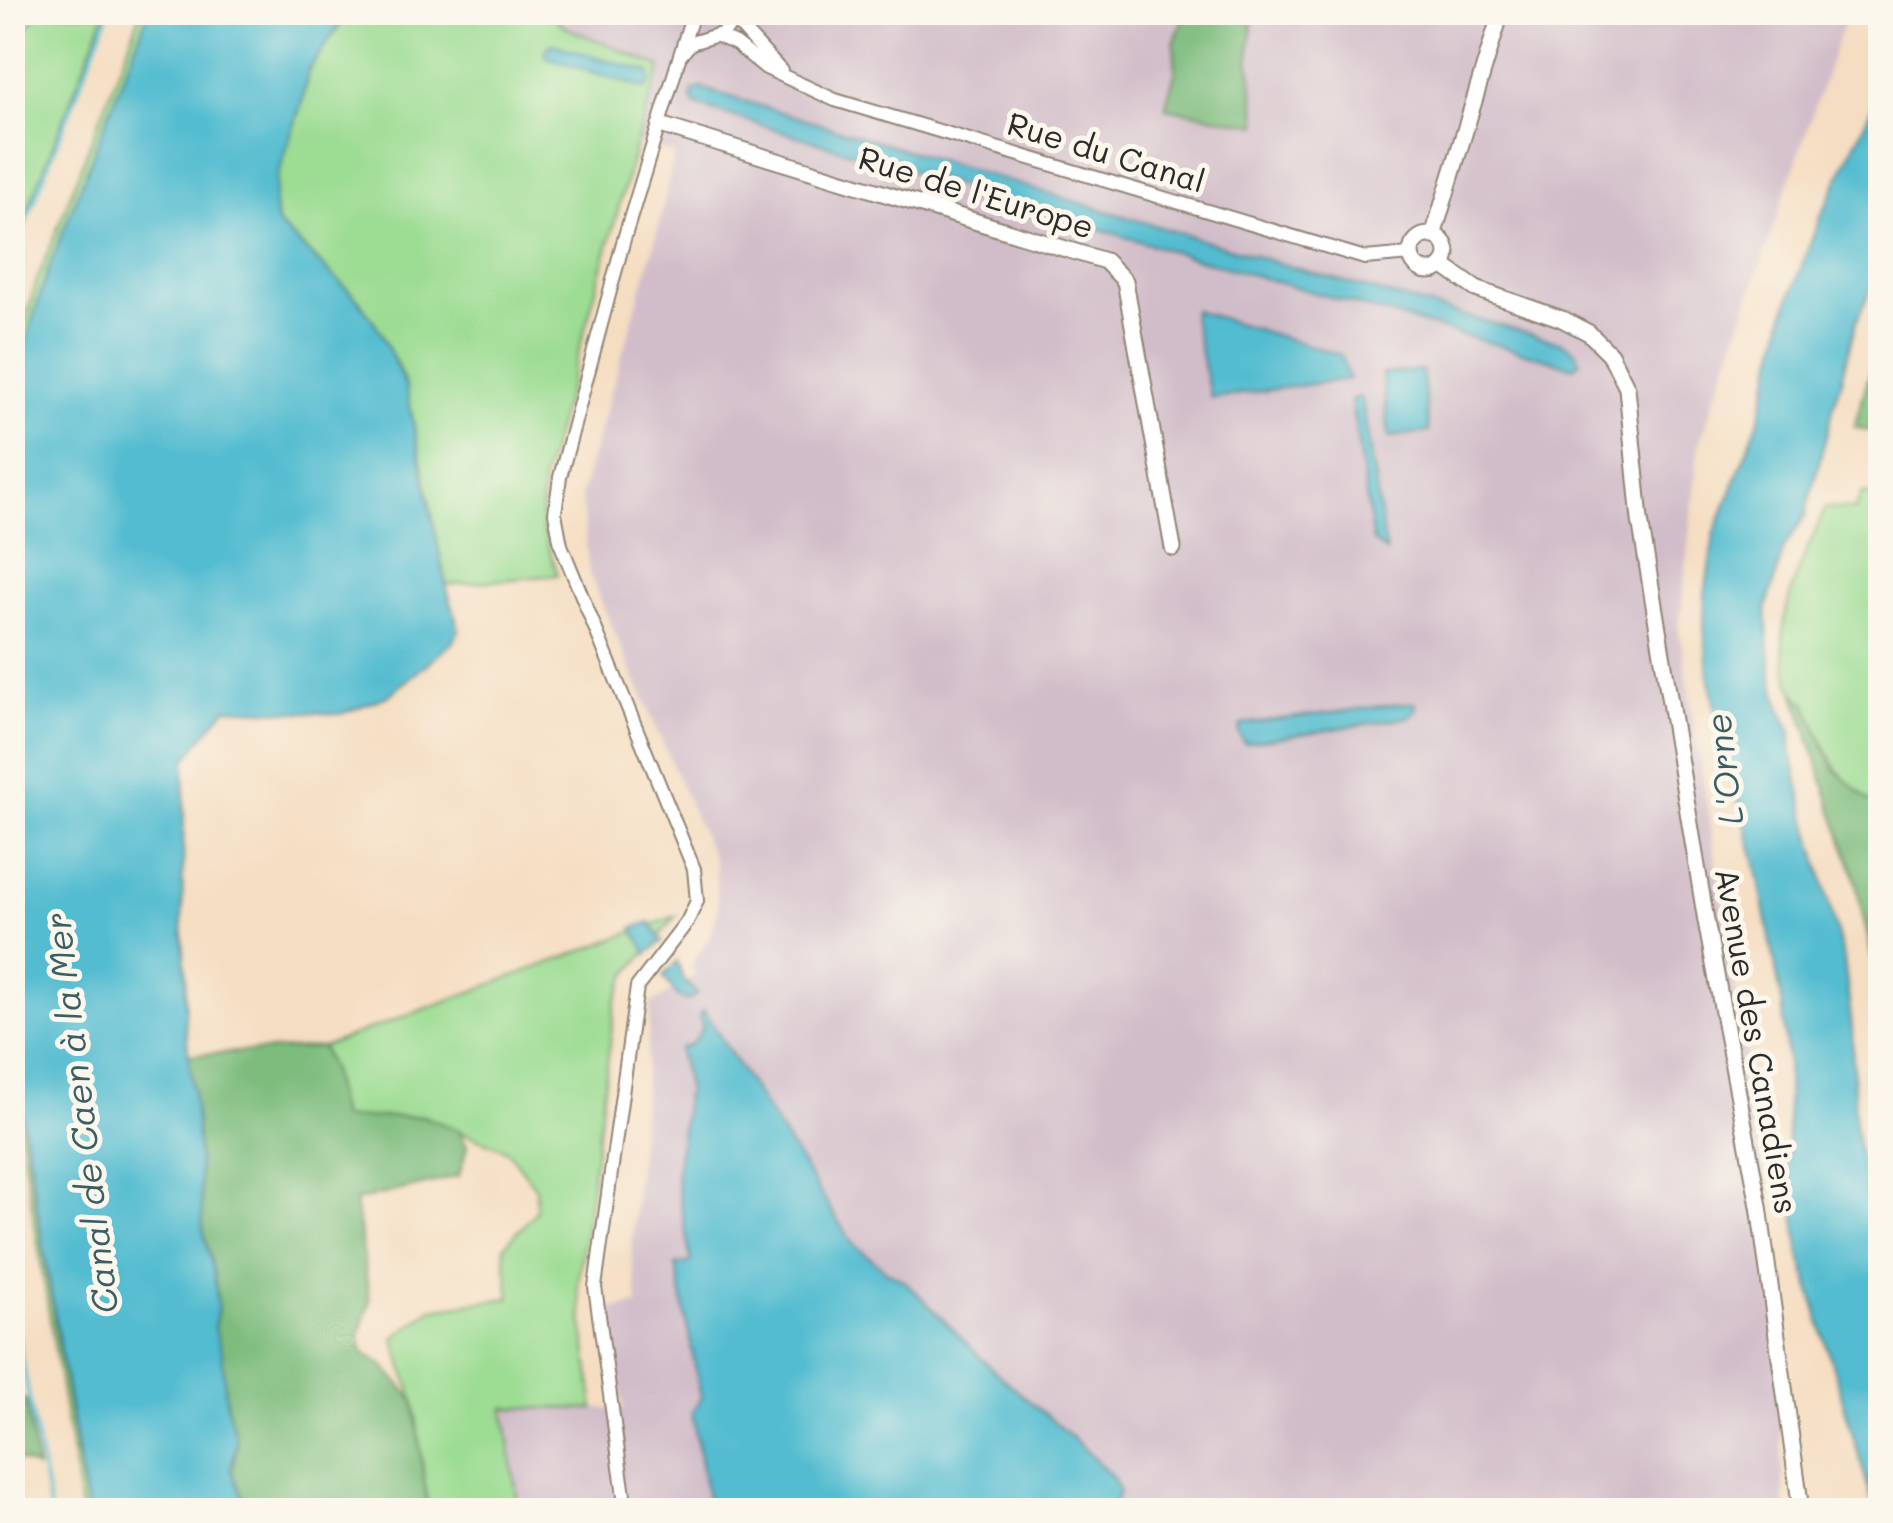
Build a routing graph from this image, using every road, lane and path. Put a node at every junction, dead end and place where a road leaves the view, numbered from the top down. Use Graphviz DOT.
graph roads {
  1 [pos="1502,12"];
  2 [pos="693,14"];
  3 [pos="731,14"];
  4 [pos="712,36"];
  5 [pos="680,57"];
  6 [pos="790,79"];
  7 [pos="660,126"];
  8 [pos="1433,236"];
  9 [pos="1410,254"];
  10 [pos="1442,265"];
  11 [pos="1173,548"];
  12 [pos="626,1510"];
  13 [pos="1801,1510"];
  1 -- 8 [label="street"];
  2 -- 4 [label="street, Rue du Canal"];
  2 -- 5 [label="street"];
  3 -- 4 [label="street, Rue du Canal"];
  3 -- 6 [label="street, Rue du Canal"];
  4 -- 5 [label="street"];
  4 -- 6 [label="street, Rue du Canal"];
  5 -- 7 [label="street"];
  6 -- 9 [label="street, Rue du Canal"];
  7 -- 11 [label="street, Rue de l'Europe"];
  7 -- 12 [label="street"];
  8 -- 9 [label="street"];
  8 -- 10 [label="street"];
  9 -- 10 [label="street"];
  10 -- 13 [label="street, Avenue des Canadiens"];
}
